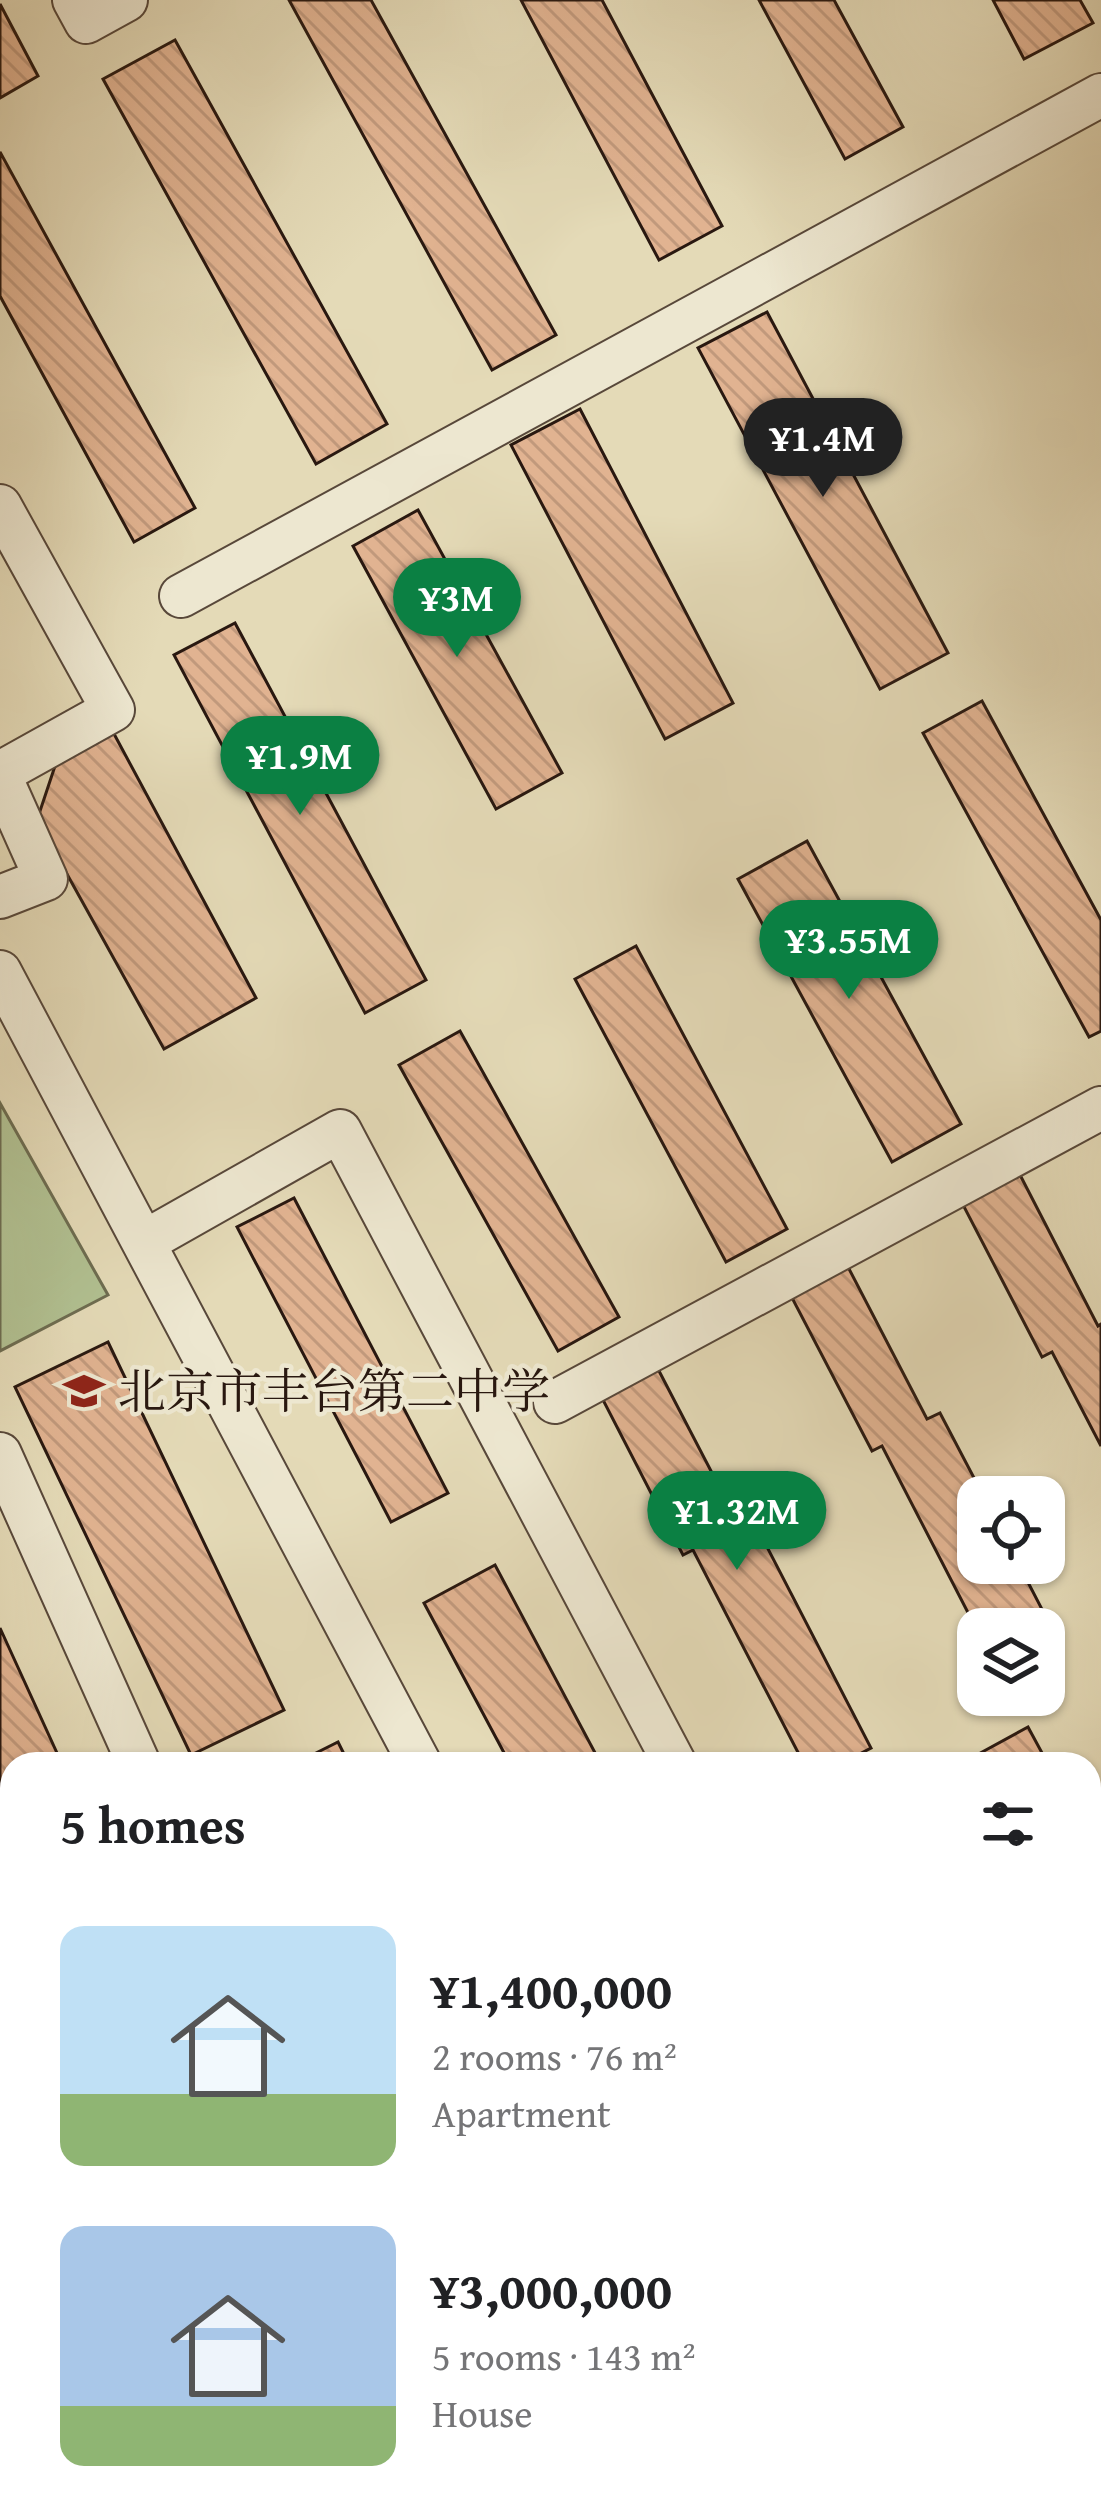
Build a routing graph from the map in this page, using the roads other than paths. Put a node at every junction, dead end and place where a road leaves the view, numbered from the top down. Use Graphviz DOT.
graph roads {
  1 [pos="74,0"];
  2 [pos="126,0"];
  3 [pos="1101,95"];
  4 [pos="0,506"];
  5 [pos="182,596"];
  6 [pos="0,774"];
  7 [pos="0,897"];
  8 [pos="0,972"];
  9 [pos="1101,1108"];
  10 [pos="144,1242"];
  11 [pos="555,1402"];
  12 [pos="0,1454"];
  13 [pos="134,1752"];
  14 [pos="414,1752"];
  15 [pos="669,1752"];
  1 -- 2 [label="street"];
  3 -- 5 [label="street"];
  4 -- 6 [label="street"];
  6 -- 7 [label="street"];
  8 -- 10 [label="street"];
  9 -- 11 [label="street"];
  10 -- 14 [label="street"];
  10 -- 15 [label="street"];
  12 -- 13 [label="street"];
}
